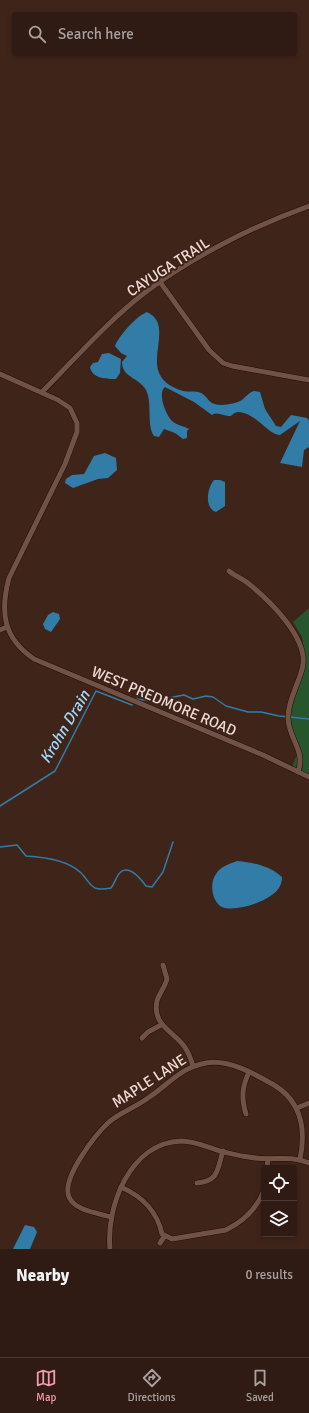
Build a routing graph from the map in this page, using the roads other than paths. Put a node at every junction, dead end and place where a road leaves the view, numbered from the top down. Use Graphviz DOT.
graph roads {
  1 [pos="309,206"];
  2 [pos="160,282"];
  3 [pos="0,374"];
  4 [pos="309,380"];
  5 [pos="42,392"];
  6 [pos="228,571"];
  7 [pos="7,627"];
  8 [pos="0,630"];
  9 [pos="298,772"];
  10 [pos="309,777"];
  11 [pos="163,966"];
  12 [pos="161,1025"];
  13 [pos="142,1038"];
  14 [pos="193,1066"];
  15 [pos="249,1072"];
  16 [pos="309,1103"];
  17 [pos="297,1108"];
  18 [pos="246,1114"];
  19 [pos="223,1151"];
  20 [pos="268,1159"];
  21 [pos="300,1159"];
  22 [pos="309,1163"];
  23 [pos="267,1165"];
  24 [pos="197,1183"];
  25 [pos="121,1187"];
  26 [pos="261,1195"];
  27 [pos="111,1217"];
  28 [pos="164,1237"];
  29 [pos="160,1243"];
  30 [pos="110,1249"];
  1 -- 2 [label="street, CAYUGA TRAIL"];
  2 -- 4 [label="street"];
  2 -- 5 [label="street, CAYUGA TRAIL"];
  3 -- 5 [label="street"];
  5 -- 7 [label="street"];
  6 -- 9 [label="street"];
  7 -- 8 [label="street"];
  7 -- 9 [label="street, WEST PREDMORE ROAD"];
  9 -- 10 [label="street, WEST PREDMORE ROAD"];
  11 -- 12 [label="street"];
  12 -- 13 [label="street"];
  12 -- 14 [label="street"];
  14 -- 15 [label="street, MAPLE LANE"];
  14 -- 27 [label="street, MAPLE LANE"];
  15 -- 17 [label="street, MAPLE LANE"];
  15 -- 18 [label="street"];
  16 -- 17 [label="street"];
  17 -- 21 [label="street, MAPLE LANE"];
  19 -- 20 [label="street"];
  19 -- 24 [label="street"];
  19 -- 25 [label="street"];
  20 -- 21 [label="street"];
  20 -- 23 [label="street"];
  21 -- 22 [label="street"];
  25 -- 27 [label="street"];
  25 -- 28 [label="street"];
  26 -- 28 [label="street"];
  27 -- 30 [label="street"];
  28 -- 29 [label="street"];
}
